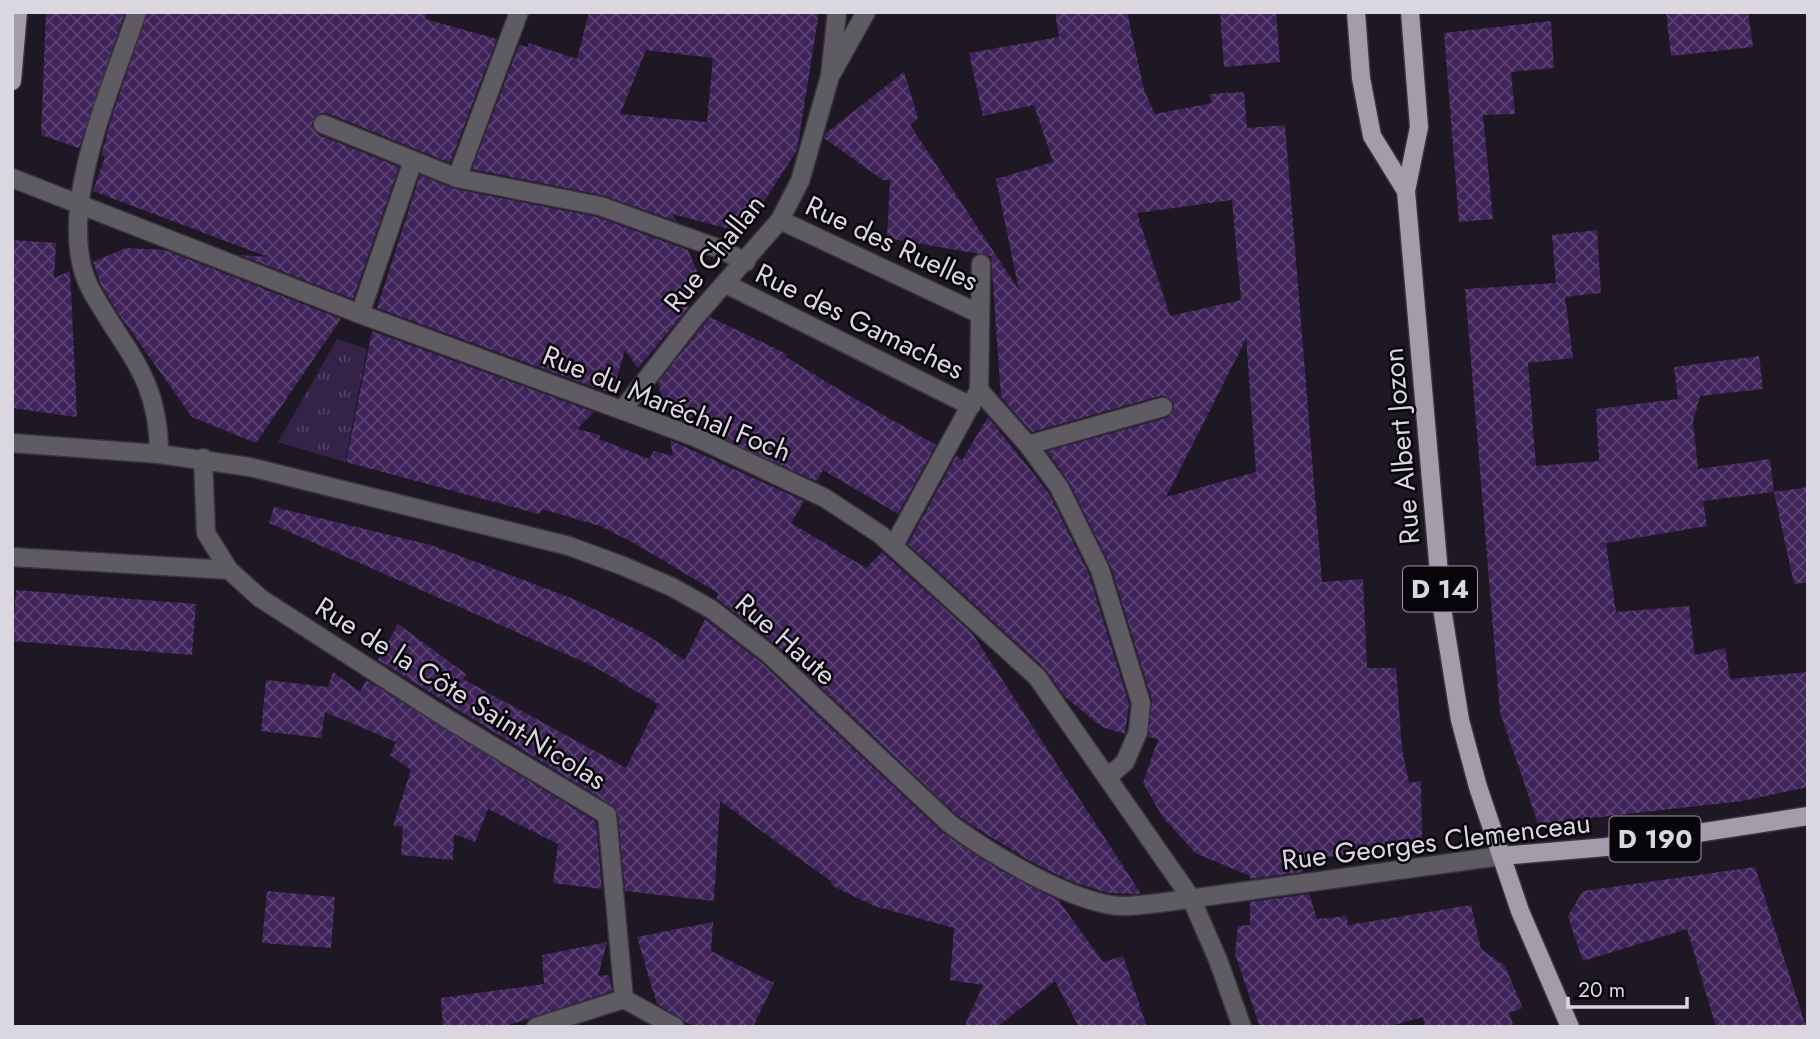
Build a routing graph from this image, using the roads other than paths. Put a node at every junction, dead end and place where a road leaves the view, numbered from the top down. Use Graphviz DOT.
graph roads {
  1 [pos="18,12"];
  2 [pos="137,12"];
  3 [pos="519,12"];
  4 [pos="837,12"];
  5 [pos="866,12"];
  6 [pos="1356,12"];
  7 [pos="1410,12"];
  8 [pos="830,76"];
  9 [pos="12,81"];
  10 [pos="323,124"];
  11 [pos="413,161"];
  12 [pos="12,178"];
  13 [pos="457,178"];
  14 [pos="1406,191"];
  15 [pos="79,203"];
  16 [pos="780,220"];
  17 [pos="746,262"];
  18 [pos="981,264"];
  19 [pos="726,284"];
  20 [pos="360,314"];
  21 [pos="980,314"];
  22 [pos="975,398"];
  23 [pos="1163,407"];
  24 [pos="623,409"];
  25 [pos="12,443"];
  26 [pos="1028,444"];
  27 [pos="159,454"];
  28 [pos="204,458"];
  29 [pos="894,545"];
  30 [pos="12,557"];
  31 [pos="229,570"];
  32 [pos="1107,778"];
  33 [pos="1808,816"];
  34 [pos="1501,856"];
  35 [pos="1191,898"];
  36 [pos="624,999"];
  37 [pos="536,1027"];
  38 [pos="675,1027"];
  39 [pos="1242,1027"];
  40 [pos="1570,1027"];
  1 -- 9 [label="main road"];
  2 -- 15 [label="street"];
  3 -- 13 [label="street"];
  4 -- 8 [label="street, Rue Challan"];
  5 -- 8 [label="street, Rue Challan"];
  6 -- 14 [label="main road, Rue Albert Jozon / D 14"];
  7 -- 14 [label="main road, Rue Albert Jozon / D 14"];
  8 -- 16 [label="street, Rue Challan"];
  10 -- 11 [label="street"];
  11 -- 13 [label="street"];
  11 -- 20 [label="street"];
  12 -- 15 [label="street, Rue du Maréchal Foch"];
  13 -- 17 [label="street"];
  14 -- 34 [label="main road, Rue Albert Jozon / D 14"];
  15 -- 20 [label="street, Rue du Maréchal Foch"];
  15 -- 27 [label="street"];
  16 -- 17 [label="street, Rue Challan"];
  16 -- 21 [label="street, Rue des Ruelles"];
  17 -- 19 [label="street, Rue Challan"];
  18 -- 21 [label="street, Rue des Ruelles"];
  19 -- 22 [label="street, Rue des Gamaches"];
  19 -- 24 [label="street, Rue Challan"];
  20 -- 24 [label="street, Rue du Maréchal Foch"];
  21 -- 22 [label="street, Rue des Ruelles"];
  22 -- 26 [label="street"];
  22 -- 29 [label="street, Rue des Ruelles"];
  23 -- 26 [label="street"];
  24 -- 29 [label="street, Rue du Maréchal Foch"];
  25 -- 27 [label="street, Rue Haute"];
  26 -- 32 [label="street"];
  27 -- 28 [label="street, Rue Haute"];
  28 -- 31 [label="street"];
  28 -- 35 [label="street, Rue Haute"];
  29 -- 32 [label="street, Rue du Maréchal Foch"];
  30 -- 31 [label="street"];
  31 -- 36 [label="street, Rue de la Côte Saint-Nicolas"];
  32 -- 35 [label="street, Rue du Maréchal Foch"];
  33 -- 34 [label="main road, Rue Georges Clemenceau / D 190"];
  34 -- 35 [label="street, Rue Georges Clemenceau / D 190"];
  34 -- 40 [label="main road, D 14"];
  35 -- 39 [label="street"];
  36 -- 37 [label="street"];
  36 -- 38 [label="street"];
}
